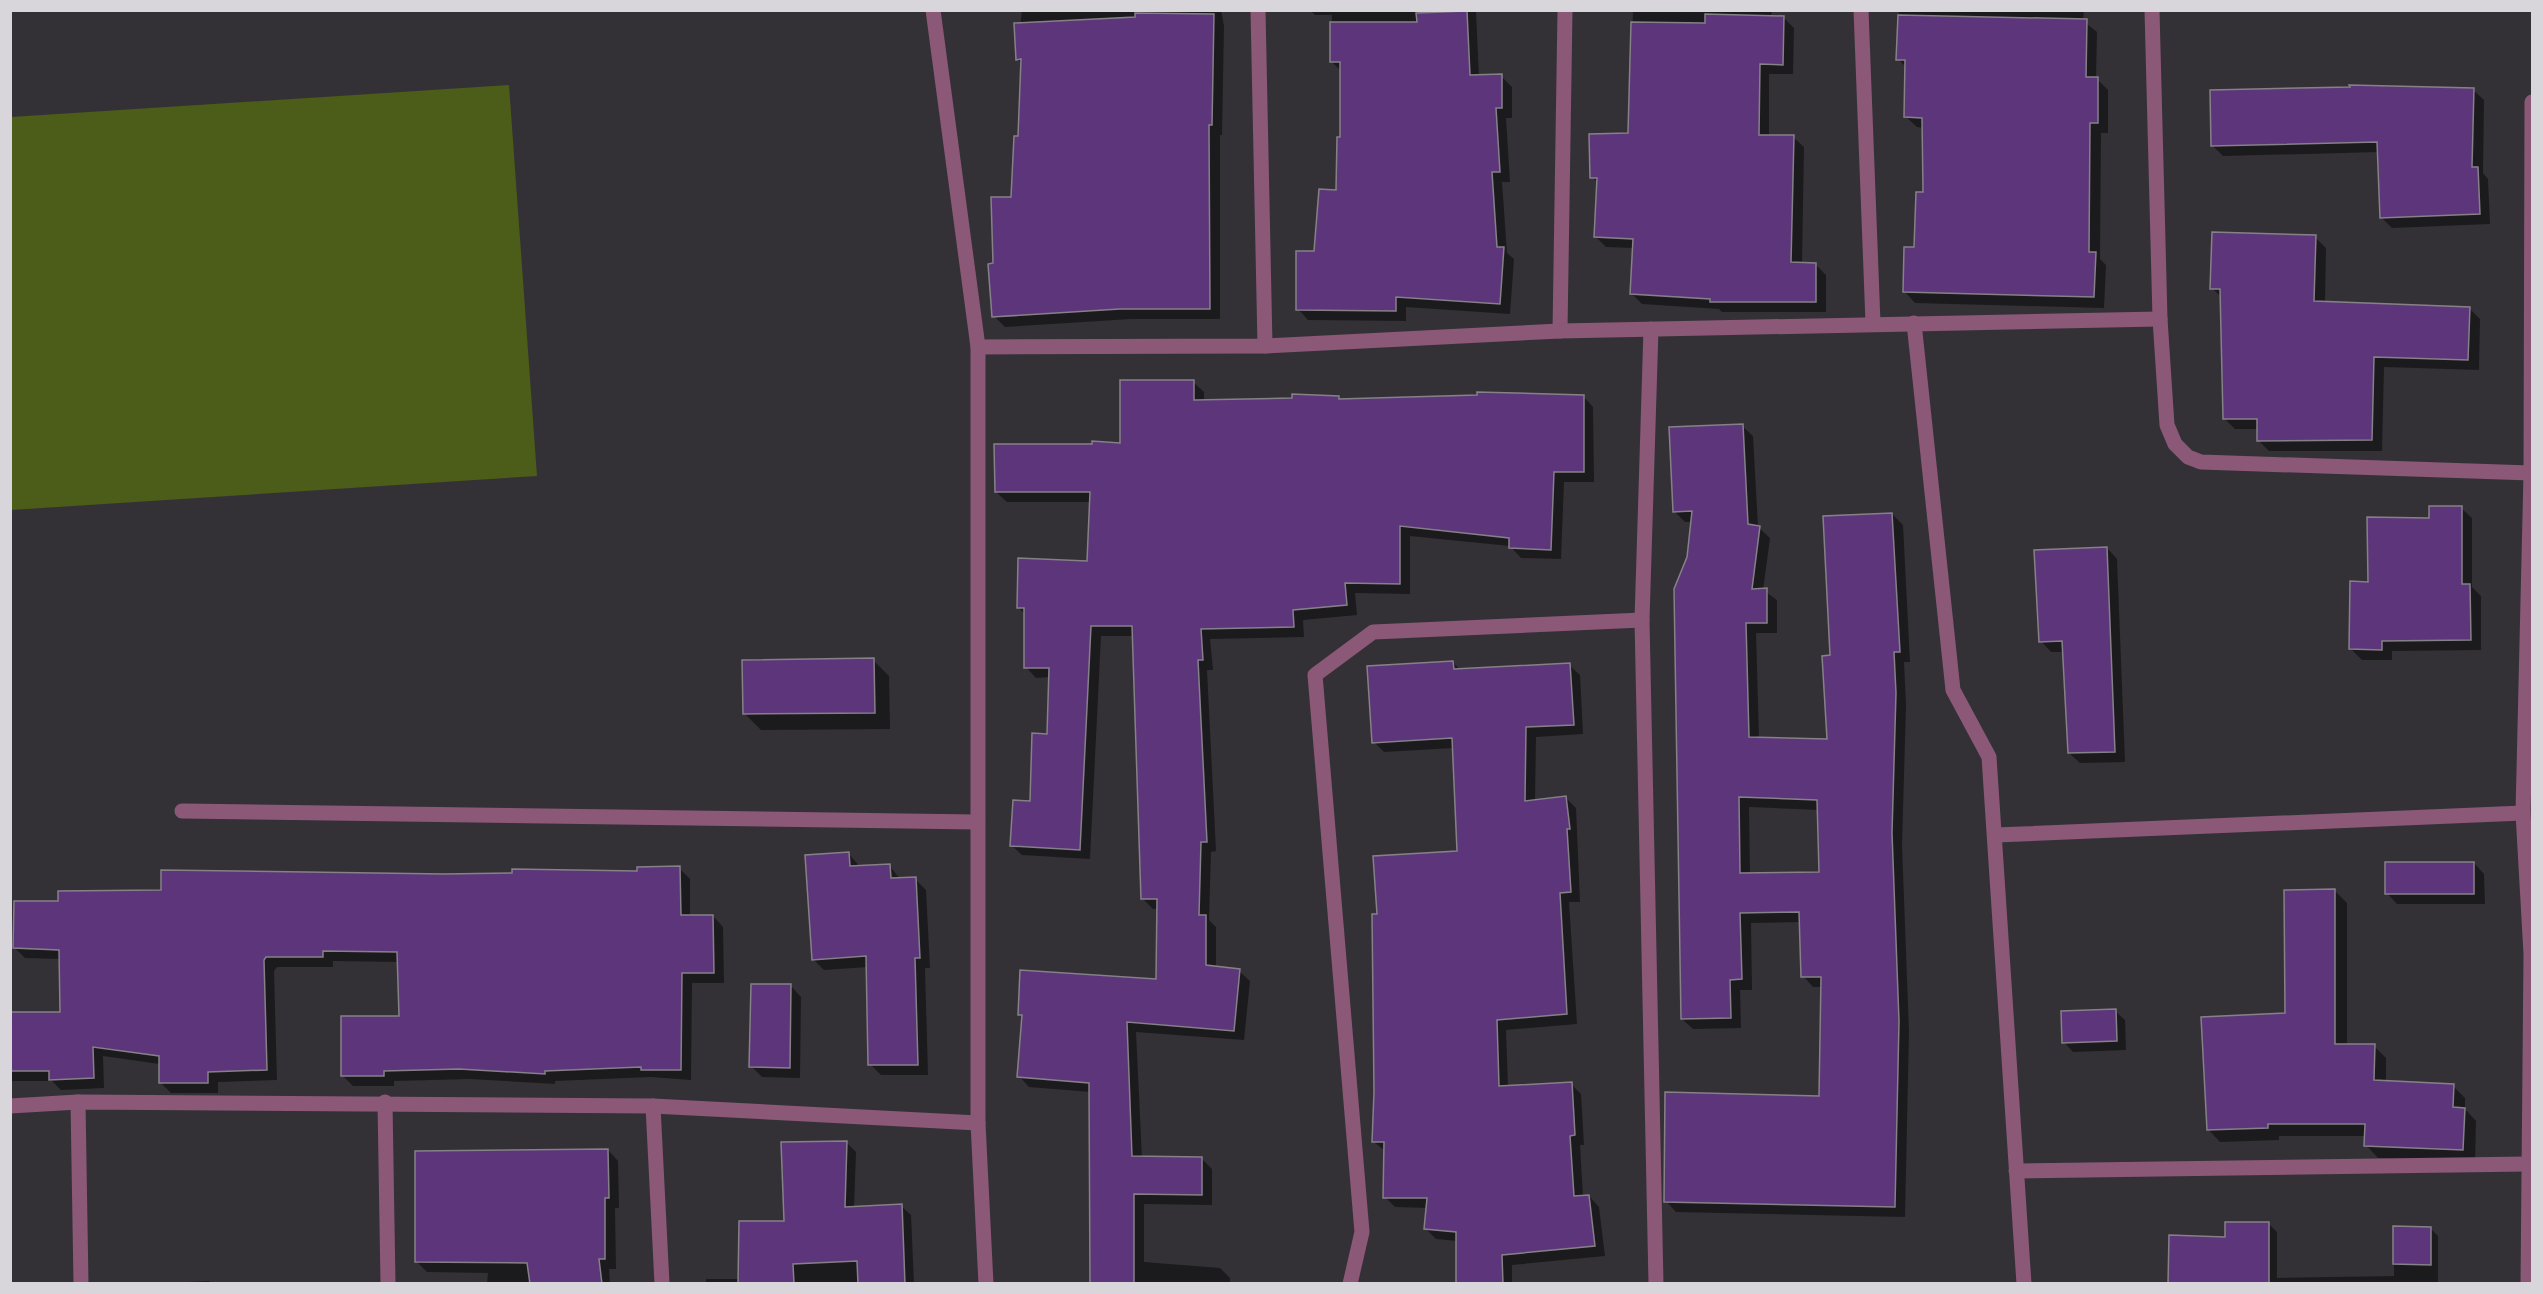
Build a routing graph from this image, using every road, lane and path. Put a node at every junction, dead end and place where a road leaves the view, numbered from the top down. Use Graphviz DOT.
graph roads {
  1 [pos="933,10"];
  2 [pos="1258,10"];
  3 [pos="1565,10"];
  4 [pos="1861,10"];
  5 [pos="2152,10"];
  6 [pos="2532,102"];
  7 [pos="2160,319"];
  8 [pos="1872,323"];
  9 [pos="1914,323"];
  10 [pos="1651,329"];
  11 [pos="1560,331"];
  12 [pos="1265,346"];
  13 [pos="978,347"];
  14 [pos="2530,473"];
  15 [pos="1642,620"];
  16 [pos="182,811"];
  17 [pos="2523,813"];
  18 [pos="977,822"];
  19 [pos="1996,835"];
  20 [pos="2532,954"];
  21 [pos="78,1102"];
  22 [pos="385,1102"];
  23 [pos="10,1106"];
  24 [pos="653,1106"];
  25 [pos="978,1123"];
  26 [pos="2528,1164"];
  27 [pos="2016,1171"];
  28 [pos="81,1284"];
  29 [pos="388,1284"];
  30 [pos="662,1284"];
  31 [pos="986,1284"];
  32 [pos="1350,1284"];
  33 [pos="1656,1284"];
  34 [pos="2024,1284"];
  35 [pos="2528,1284"];
  1 -- 13 [label="street"];
  2 -- 12 [label="street"];
  3 -- 11 [label="street"];
  4 -- 8 [label="street"];
  5 -- 7 [label="street"];
  6 -- 14 [label="street"];
  7 -- 9 [label="street"];
  7 -- 14 [label="street"];
  8 -- 9 [label="street"];
  8 -- 10 [label="street"];
  9 -- 19 [label="street"];
  10 -- 11 [label="street"];
  10 -- 15 [label="street"];
  11 -- 12 [label="street"];
  12 -- 13 [label="street"];
  13 -- 18 [label="street"];
  14 -- 17 [label="street"];
  15 -- 32 [label="street"];
  15 -- 33 [label="street"];
  16 -- 18 [label="street"];
  17 -- 19 [label="street"];
  17 -- 20 [label="street"];
  18 -- 25 [label="street"];
  19 -- 27 [label="street"];
  20 -- 26 [label="street"];
  21 -- 22 [label="street"];
  21 -- 23 [label="street"];
  21 -- 28 [label="street"];
  22 -- 24 [label="street"];
  22 -- 29 [label="street"];
  24 -- 25 [label="street"];
  24 -- 30 [label="street"];
  25 -- 31 [label="street"];
  26 -- 27 [label="street"];
  26 -- 35 [label="street"];
  27 -- 34 [label="street"];
}
